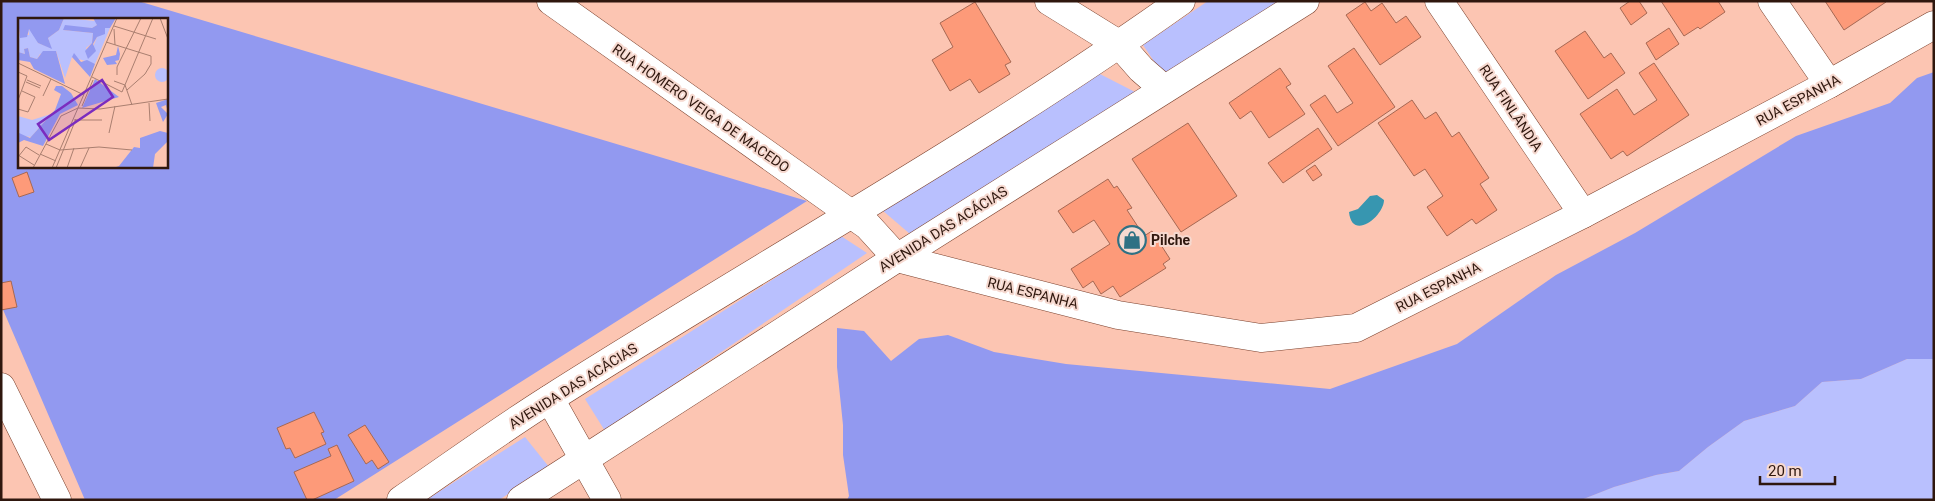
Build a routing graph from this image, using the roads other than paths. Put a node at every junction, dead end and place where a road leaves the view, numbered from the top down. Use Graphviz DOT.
graph roads {
  1 [pos="551,1"];
  2 [pos="1049,1"];
  3 [pos="1181,1"];
  4 [pos="1305,1"];
  5 [pos="1439,1"];
  6 [pos="1772,1"];
  7 [pos="1934,25"];
  8 [pos="1120,45"];
  9 [pos="1829,84"];
  10 [pos="1164,89"];
  11 [pos="1583,214"];
  12 [pos="860,220"];
  13 [pos="897,258"];
  14 [pos="1,387"];
  15 [pos="550,399"];
  16 [pos="583,459"];
  17 [pos="57,500"];
  18 [pos="401,500"];
  19 [pos="521,500"];
  20 [pos="607,500"];
  1 -- 12 [label="street, RUA HOMERO VEIGA DE MACEDO"];
  2 -- 8 [label="street"];
  3 -- 8 [label="street, AVENIDA DAS ACÁCIAS"];
  4 -- 10 [label="street, AVENIDA DAS ACÁCIAS"];
  5 -- 11 [label="street, RUA FINLÂNDIA"];
  6 -- 9 [label="street"];
  7 -- 9 [label="street, RUA ESPANHA"];
  8 -- 10 [label="street"];
  8 -- 12 [label="street, AVENIDA DAS ACÁCIAS"];
  9 -- 11 [label="street, RUA ESPANHA"];
  10 -- 13 [label="street, AVENIDA DAS ACÁCIAS"];
  11 -- 13 [label="street, RUA ESPANHA"];
  12 -- 13 [label="street, RUA HOMERO VEIGA DE MACEDO"];
  12 -- 15 [label="street, AVENIDA DAS ACÁCIAS"];
  13 -- 16 [label="street, AVENIDA DAS ACÁCIAS"];
  14 -- 17 [label="street"];
  15 -- 16 [label="street"];
  15 -- 18 [label="street, AVENIDA DAS ACÁCIAS"];
  16 -- 19 [label="street, AVENIDA DAS ACÁCIAS"];
  16 -- 20 [label="street"];
}
